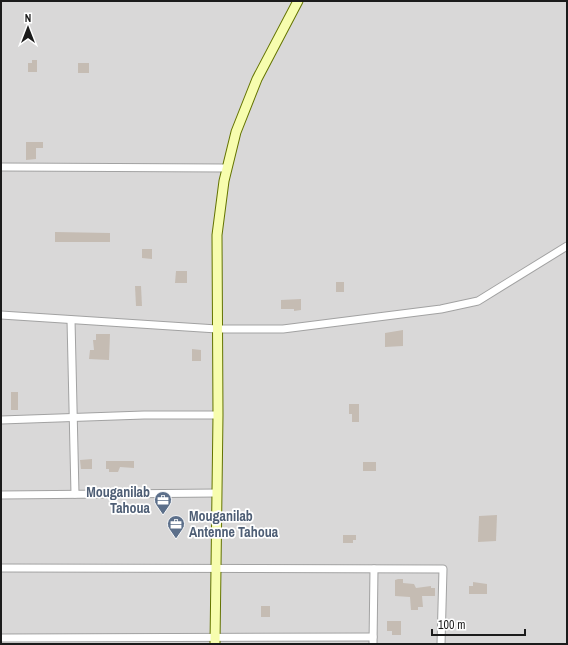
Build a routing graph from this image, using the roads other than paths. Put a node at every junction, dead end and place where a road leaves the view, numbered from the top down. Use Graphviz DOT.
graph roads {
  1 [pos="298,1"];
  2 [pos="1,167"];
  3 [pos="227,168"];
  4 [pos="567,246"];
  5 [pos="1,315"];
  6 [pos="71,320"];
  7 [pos="217,329"];
  8 [pos="218,415"];
  9 [pos="73,417"];
  10 [pos="1,420"];
  11 [pos="217,493"];
  12 [pos="75,494"];
  13 [pos="1,495"];
  14 [pos="1,568"];
  15 [pos="216,569"];
  16 [pos="374,569"];
  17 [pos="1,638"];
  18 [pos="215,640"];
  19 [pos="373,640"];
  20 [pos="295,641"];
  21 [pos="441,644"];
  1 -- 3 [label="street"];
  2 -- 3 [label="street"];
  3 -- 7 [label="street"];
  4 -- 7 [label="street"];
  5 -- 6 [label="street"];
  6 -- 7 [label="street"];
  6 -- 9 [label="street"];
  7 -- 8 [label="street"];
  8 -- 9 [label="street"];
  8 -- 11 [label="street"];
  9 -- 10 [label="street"];
  9 -- 12 [label="street"];
  11 -- 12 [label="street"];
  11 -- 15 [label="street"];
  12 -- 13 [label="street"];
  14 -- 15 [label="street"];
  15 -- 16 [label="street"];
  15 -- 18 [label="street"];
  16 -- 19 [label="street"];
  16 -- 21 [label="street"];
  17 -- 18 [label="street"];
  18 -- 20 [label="street"];
  19 -- 20 [label="street"];
}
